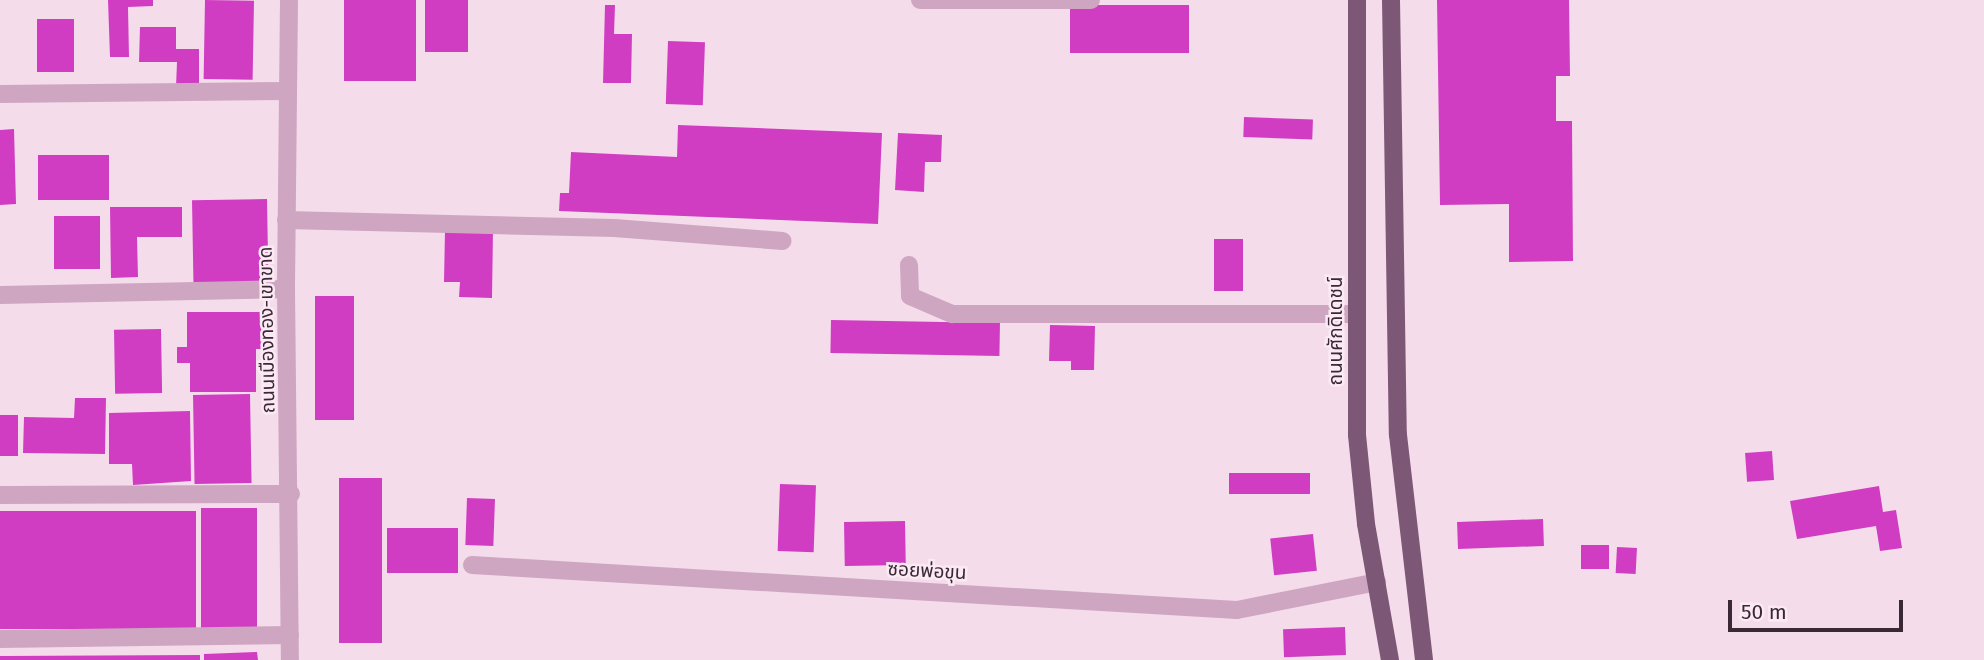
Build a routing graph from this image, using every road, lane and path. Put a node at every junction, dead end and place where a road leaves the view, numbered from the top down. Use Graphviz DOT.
graph roads {
  1 [pos="289,0"];
  2 [pos="920,0"];
  3 [pos="1091,0"];
  4 [pos="1357,0"];
  5 [pos="1391,0"];
  6 [pos="1059,1"];
  7 [pos="288,91"];
  8 [pos="0,94"];
  9 [pos="286,220"];
  10 [pos="782,241"];
  11 [pos="909,265"];
  12 [pos="286,289"];
  13 [pos="0,295"];
  14 [pos="1357,314"];
  15 [pos="291,494"];
  16 [pos="0,495"];
  17 [pos="472,565"];
  18 [pos="1377,582"];
  19 [pos="290,635"];
  20 [pos="0,639"];
  21 [pos="290,660"];
  22 [pos="1390,660"];
  23 [pos="1424,660"];
  1 -- 7 [label="street, ถนนเมืองทอง-เขาขาด"];
  2 -- 6 [label="street"];
  3 -- 6 [label="street"];
  4 -- 14 [label="main road, ถนนศักดิเดชน์"];
  5 -- 23 [label="main road"];
  7 -- 8 [label="street"];
  7 -- 9 [label="street, ถนนเมืองทอง-เขาขาด"];
  9 -- 10 [label="street"];
  9 -- 12 [label="street, ถนนเมืองทอง-เขาขาด"];
  11 -- 14 [label="street"];
  12 -- 13 [label="street"];
  12 -- 15 [label="street, ถนนเมืองทอง-เขาขาด"];
  14 -- 18 [label="main road, ถนนศักดิเดชน์"];
  15 -- 16 [label="street"];
  15 -- 19 [label="street, ถนนเมืองทอง-เขาขาด"];
  17 -- 18 [label="street, ซอยพ่อขุน"];
  18 -- 22 [label="main road, ถนนศักดิเดชน์"];
  19 -- 20 [label="street"];
  19 -- 21 [label="street, ถนนเมืองทอง-เขาขาด"];
}
